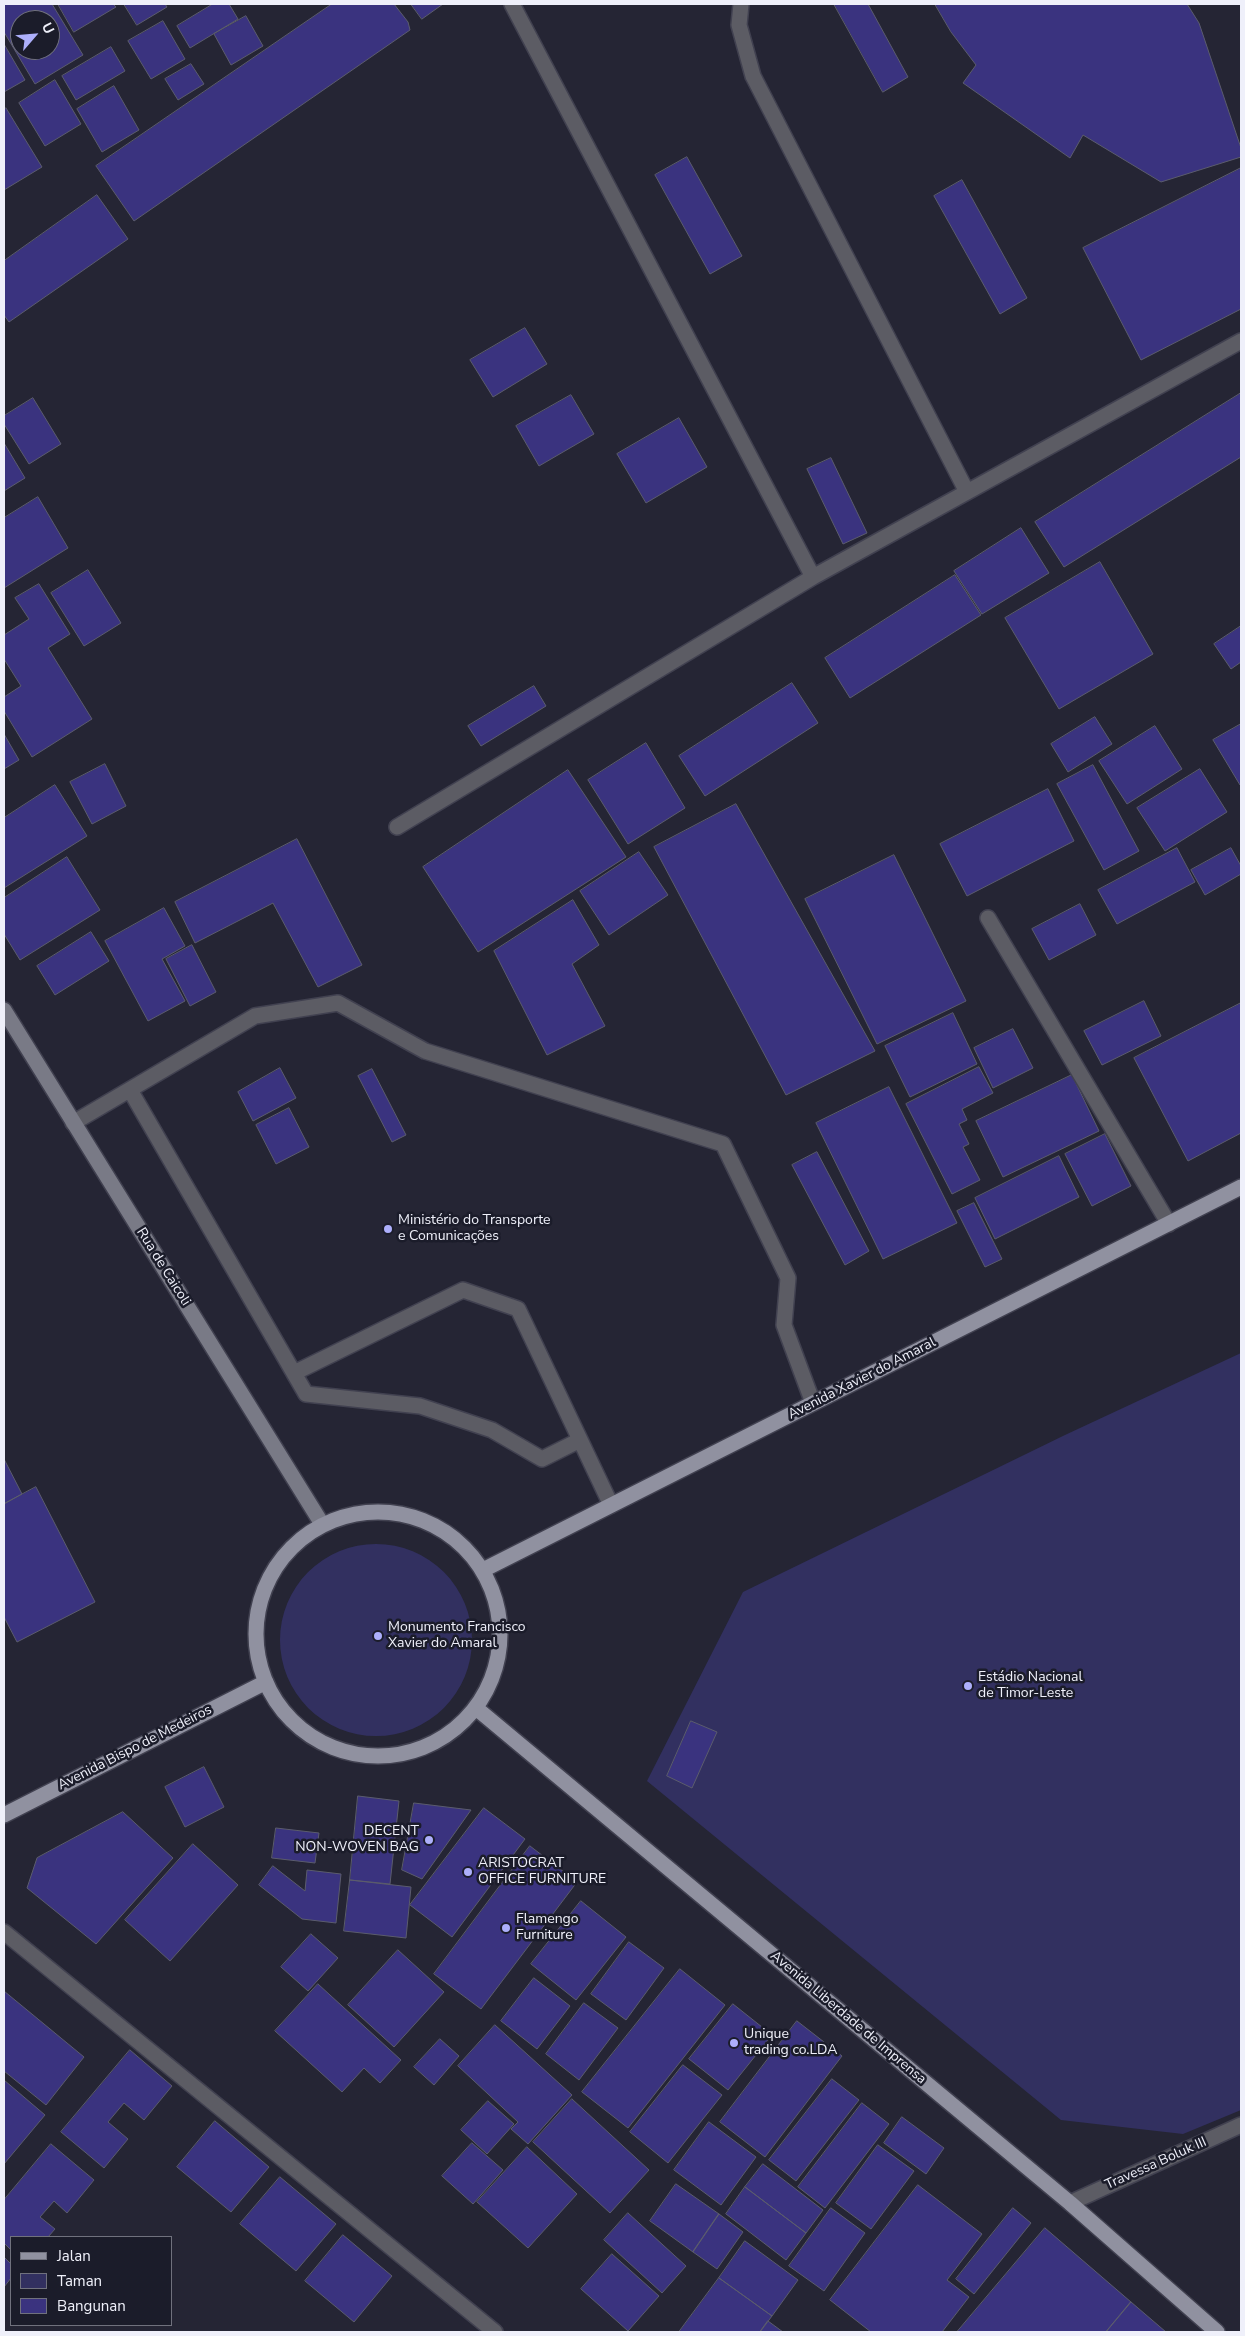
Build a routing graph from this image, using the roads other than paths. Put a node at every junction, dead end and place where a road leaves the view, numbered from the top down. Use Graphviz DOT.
graph roads {
  1 [pos="512,4"];
  2 [pos="741,4"];
  3 [pos="1241,341"];
  4 [pos="967,492"];
  5 [pos="813,577"];
  6 [pos="398,827"];
  7 [pos="988,918"];
  8 [pos="4,1010"];
  9 [pos="130,1090"];
  10 [pos="73,1123"];
  11 [pos="1241,1187"];
  12 [pos="1170,1224"];
  13 [pos="294,1373"];
  14 [pos="813,1404"];
  15 [pos="580,1440"];
  16 [pos="611,1505"];
  17 [pos="322,1524"];
  18 [pos="483,1570"];
  19 [pos="266,1682"];
  20 [pos="476,1708"];
  21 [pos="4,1815"];
  22 [pos="4,1932"];
  23 [pos="1241,2125"];
  24 [pos="1070,2203"];
  25 [pos="496,2332"];
  26 [pos="1217,2332"];
  1 -- 5 [label="street"];
  2 -- 4 [label="street"];
  3 -- 4 [label="street"];
  4 -- 5 [label="street"];
  5 -- 6 [label="street"];
  7 -- 12 [label="street"];
  8 -- 10 [label="main road, Rua de Caicoli"];
  9 -- 10 [label="street"];
  9 -- 13 [label="street"];
  9 -- 14 [label="street"];
  10 -- 17 [label="main road, Rua de Caicoli"];
  11 -- 12 [label="main road, Avenida Xavier do Amaral"];
  12 -- 14 [label="main road, Avenida Xavier do Amaral"];
  13 -- 15 [label="street"];
  13 -- 15 [label="street"];
  14 -- 16 [label="main road, Avenida Xavier do Amaral"];
  15 -- 16 [label="street"];
  16 -- 18 [label="main road, Avenida Xavier do Amaral"];
  17 -- 18 [label="main road"];
  17 -- 19 [label="main road"];
  18 -- 20 [label="main road"];
  19 -- 20 [label="main road"];
  19 -- 21 [label="main road, Avenida Bispo de Medeiros"];
  20 -- 24 [label="main road, Avenida Liberdade de Imprensa"];
  22 -- 25 [label="street"];
  23 -- 24 [label="street, Travessa Boluk III"];
  24 -- 26 [label="main road, Avenida Liberdade de Imprensa"];
}
